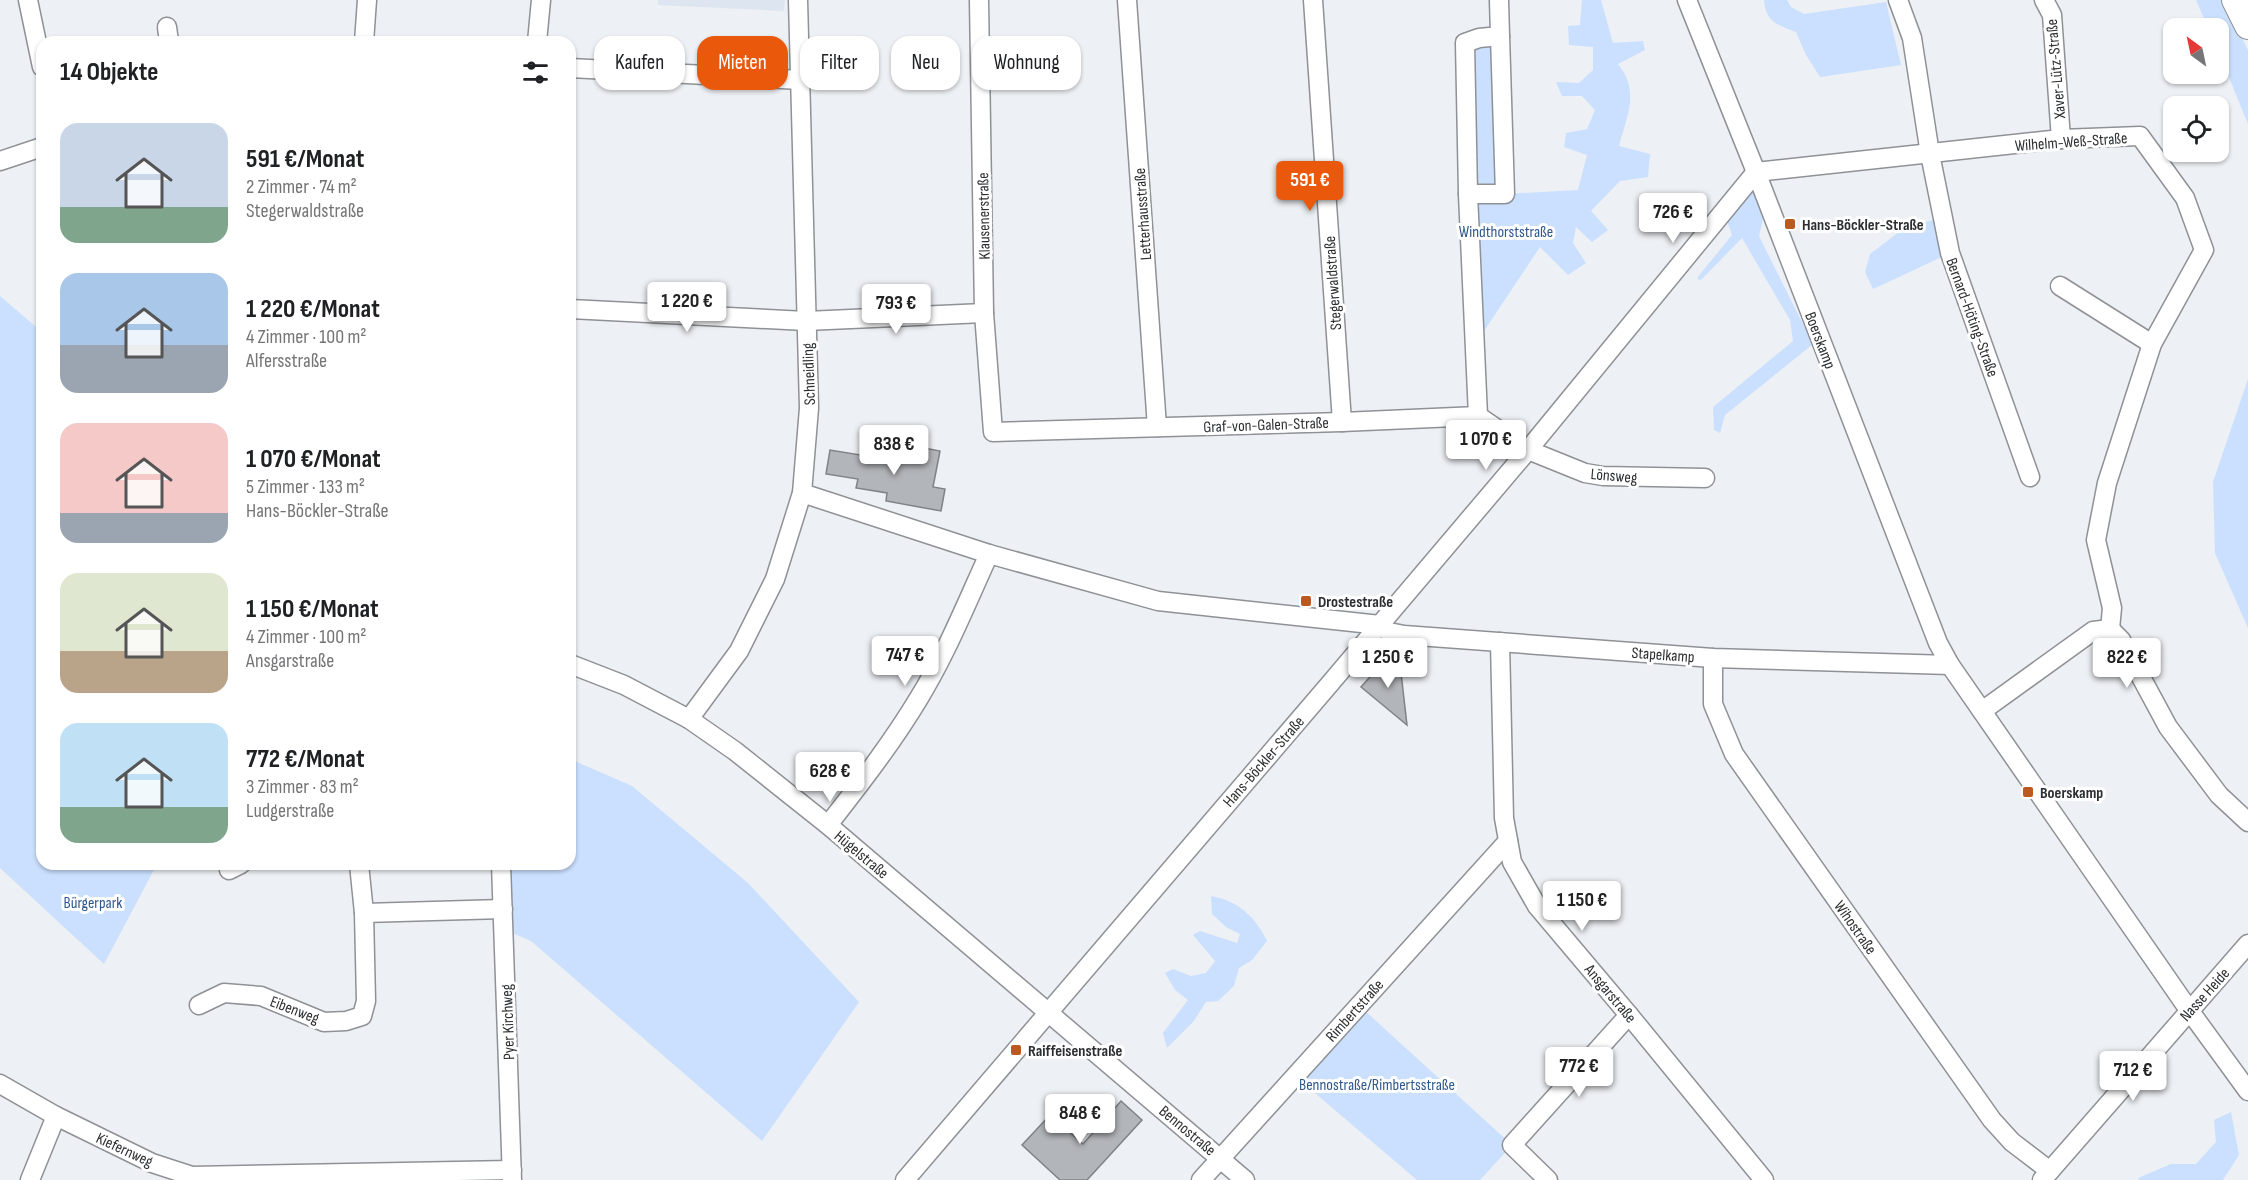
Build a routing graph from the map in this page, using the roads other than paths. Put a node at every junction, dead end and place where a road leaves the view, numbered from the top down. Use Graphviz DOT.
graph roads {
  1 [pos="27,0"];
  2 [pos="368,0"];
  3 [pos="541,0"];
  4 [pos="798,0"];
  5 [pos="979,0"];
  6 [pos="1128,0"];
  7 [pos="1313,0"];
  8 [pos="1499,0"];
  9 [pos="1687,0"];
  10 [pos="1898,0"];
  11 [pos="2044,0"];
  12 [pos="2235,0"];
  13 [pos="2248,26"];
  14 [pos="365,36"];
  15 [pos="538,36"];
  16 [pos="1500,36"];
  17 [pos="36,40"];
  18 [pos="800,53"];
  19 [pos="576,68"];
  20 [pos="800,80"];
  21 [pos="801,90"];
  22 [pos="2061,139"];
  23 [pos="36,149"];
  24 [pos="1930,154"];
  25 [pos="0,161"];
  26 [pos="1756,172"];
  27 [pos="1468,195"];
  28 [pos="2060,286"];
  29 [pos="576,309"];
  30 [pos="984,313"];
  31 [pos="806,321"];
  32 [pos="2151,344"];
  33 [pos="1478,416"];
  34 [pos="1342,422"];
  35 [pos="1157,427"];
  36 [pos="993,432"];
  37 [pos="1528,450"];
  38 [pos="2030,477"];
  39 [pos="1705,478"];
  40 [pos="802,493"];
  41 [pos="989,554"];
  42 [pos="1380,625"];
  43 [pos="2110,629"];
  44 [pos="1500,642"];
  45 [pos="1713,658"];
  46 [pos="1950,665"];
  47 [pos="576,666"];
  48 [pos="1982,711"];
  49 [pos="689,719"];
  50 [pos="2248,822"];
  51 [pos="828,825"];
  52 [pos="1508,841"];
  53 [pos="360,870"];
  54 [pos="501,870"];
  55 [pos="503,909"];
  56 [pos="364,913"];
  57 [pos="2248,944"];
  58 [pos="199,1005"];
  59 [pos="2189,1010"];
  60 [pos="1047,1011"];
  61 [pos="1629,1015"];
  62 [pos="0,1084"];
  63 [pos="2248,1091"];
  64 [pos="56,1116"];
  65 [pos="1220,1158"];
  66 [pos="512,1175"];
  67 [pos="2046,1175"];
  68 [pos="249,1178"];
  69 [pos="30,1180"];
  70 [pos="905,1180"];
  71 [pos="1201,1180"];
  72 [pos="1245,1180"];
  73 [pos="1548,1180"];
  74 [pos="1764,1180"];
  1 -- 17 [label="street"];
  2 -- 14 [label="street"];
  3 -- 15 [label="street"];
  4 -- 18 [label="street, Schneidling"];
  5 -- 30 [label="street, Klausenerstraße"];
  6 -- 35 [label="street, Letterhausstraße"];
  7 -- 34 [label="street, Stegerwaldstraße"];
  8 -- 16 [label="street"];
  9 -- 26 [label="street, Boerskamp"];
  10 -- 24 [label="street, Bernard-Höting-Straße"];
  11 -- 22 [label="street, Xaver-Lütz-Straße"];
  12 -- 13 [label="highway"];
  16 -- 27 [label="street"];
  16 -- 27 [label="street"];
  19 -- 20 [label="street"];
  21 -- 31 [label="street, Schneidling"];
  22 -- 24 [label="street, Wilhelm-Weß-Straße"];
  22 -- 32 [label="street, Wilhelm-Weß-Straße"];
  23 -- 25 [label="street"];
  24 -- 26 [label="street, Wilhelm-Weß-Straße"];
  24 -- 38 [label="street, Bernard-Höting-Straße"];
  26 -- 37 [label="street, Hans-Böckler-Straße"];
  26 -- 46 [label="street, Boerskamp"];
  27 -- 33 [label="street"];
  28 -- 32 [label="street"];
  29 -- 31 [label="street"];
  30 -- 31 [label="street"];
  30 -- 36 [label="street, Klausenerstraße"];
  31 -- 40 [label="street, Schneidling"];
  32 -- 43 [label="street, Wilhelm-Weß-Straße"];
  33 -- 34 [label="street, Graf-von-Galen-Straße"];
  33 -- 37 [label="street"];
  34 -- 35 [label="street, Graf-von-Galen-Straße"];
  35 -- 36 [label="street, Graf-von-Galen-Straße"];
  37 -- 39 [label="street, Lönsweg"];
  37 -- 42 [label="street, Hans-Böckler-Straße"];
  40 -- 41 [label="street"];
  40 -- 49 [label="street, Schneidling"];
  41 -- 42 [label="street"];
  41 -- 51 [label="street"];
  42 -- 44 [label="street, Stapelkamp"];
  42 -- 60 [label="street, Hans-Böckler-Straße"];
  43 -- 48 [label="street"];
  43 -- 50 [label="street"];
  44 -- 45 [label="street, Stapelkamp"];
  44 -- 52 [label="street, Ansgarstraße"];
  45 -- 46 [label="street, Stapelkamp"];
  45 -- 67 [label="street, Wihostraße"];
  46 -- 48 [label="street, Boerskamp"];
  47 -- 49 [label="street, Hügelstraße"];
  48 -- 59 [label="street, Boerskamp"];
  49 -- 51 [label="street, Hügelstraße"];
  51 -- 60 [label="street, Hügelstraße"];
  52 -- 61 [label="street, Ansgarstraße"];
  52 -- 65 [label="street, Rimbertstraße"];
  53 -- 56 [label="street, Eibenweg"];
  54 -- 55 [label="street, Pyer Kirchweg"];
  55 -- 56 [label="street"];
  55 -- 66 [label="street, Pyer Kirchweg"];
  56 -- 58 [label="street, Eibenweg"];
  57 -- 59 [label="street, Nasse Heide"];
  59 -- 63 [label="street, Boerskamp"];
  59 -- 67 [label="street, Nasse Heide"];
  60 -- 65 [label="street, Bennostraße"];
  60 -- 70 [label="street, Hans-Böckler-Straße"];
  61 -- 73 [label="street"];
  61 -- 74 [label="street, Ansgarstraße"];
  62 -- 64 [label="street, Kiefernweg"];
  64 -- 68 [label="street, Kiefernweg"];
  64 -- 69 [label="street"];
  65 -- 71 [label="street, Rimbertstraße"];
  65 -- 72 [label="street, Bennostraße"];
  66 -- 68 [label="street, Kiefernweg"];
}
